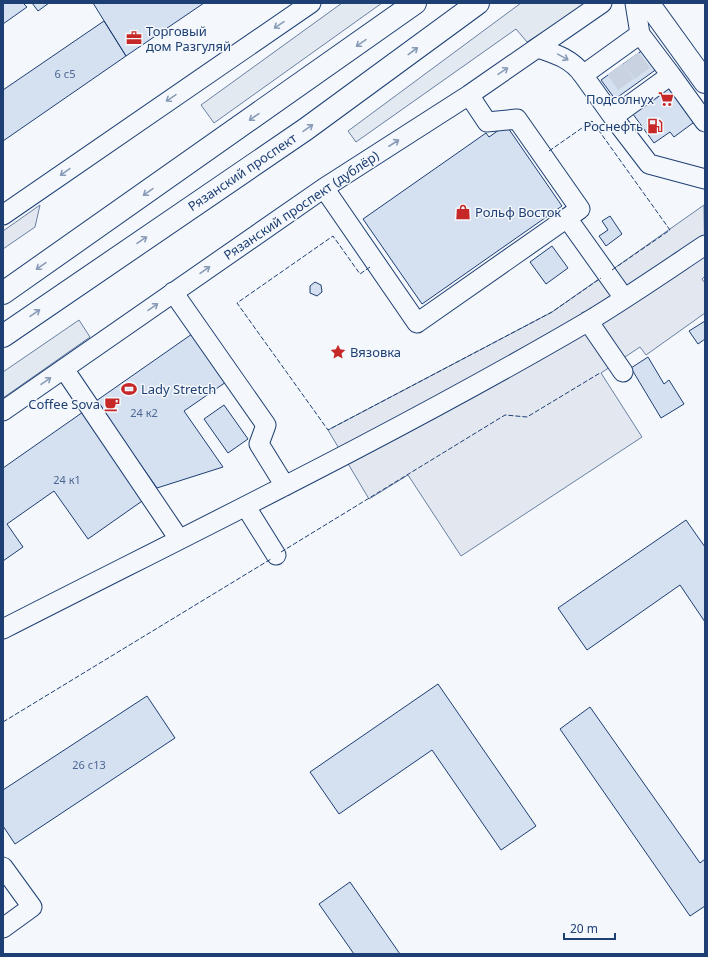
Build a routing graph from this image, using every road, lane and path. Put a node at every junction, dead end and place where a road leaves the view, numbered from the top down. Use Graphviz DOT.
graph roads {
  1 [pos="311,3"];
  2 [pos="415,3"];
  3 [pos="478,3"];
  4 [pos="602,3"];
  5 [pos="635,3"];
  6 [pos="648,3"];
  7 [pos="640,34"];
  8 [pos="538,48"];
  9 [pos="583,75"];
  10 [pos="671,75"];
  11 [pos="705,82"];
  12 [pos="469,95"];
  13 [pos="613,117"];
  14 [pos="705,122"];
  15 [pos="705,179"];
  16 [pos="324,188"];
  17 [pos="3,216"];
  18 [pos="567,218"];
  19 [pos="705,246"];
  20 [pos="173,292"];
  21 [pos="3,293"];
  22 [pos="624,298"];
  23 [pos="588,321"];
  24 [pos="3,336"];
  25 [pos="64,369"];
  26 [pos="623,372"];
  27 [pos="3,412"];
  28 [pos="286,486"];
  29 [pos="246,507"];
  30 [pos="179,539"];
  31 [pos="276,555"];
  32 [pos="3,629"];
  33 [pos="3,867"];
  34 [pos="3,928"];
  1 -- 17 [label="street, one-way"];
  2 -- 21 [label="main road, one-way"];
  24 -- 3 [label="main road, Рязанский проспект, one-way"];
  4 -- 8 [label="street, Рязанский проспект (дублёр)"];
  5 -- 7 [label="street"];
  6 -- 11 [label="main road"];
  7 -- 9 [label="street"];
  7 -- 10 [label="street"];
  8 -- 9 [label="street, one-way"];
  12 -- 8 [label="street, Рязанский проспект (дублёр), one-way"];
  9 -- 13 [label="street"];
  10 -- 13 [label="street"];
  10 -- 14 [label="street"];
  16 -- 12 [label="street, Рязанский проспект (дублёр), one-way"];
  12 -- 18 [label="street"];
  13 -- 15 [label="street"];
  16 -- 18 [label="street"];
  20 -- 16 [label="street, Рязанский проспект (дублёр), one-way"];
  18 -- 22 [label="street"];
  19 -- 22 [label="street"];
  25 -- 20 [label="street, Рязанский проспект (дублёр), one-way"];
  20 -- 28 [label="street"];
  22 -- 23 [label="street"];
  23 -- 26 [label="street"];
  23 -- 28 [label="street"];
  27 -- 25 [label="street, Рязанский проспект (дублёр), one-way"];
  25 -- 30 [label="street"];
  28 -- 29 [label="street"];
  29 -- 30 [label="street"];
  29 -- 31 [label="street"];
  30 -- 32 [label="street"];
  33 -- 34 [label="street"];
}
